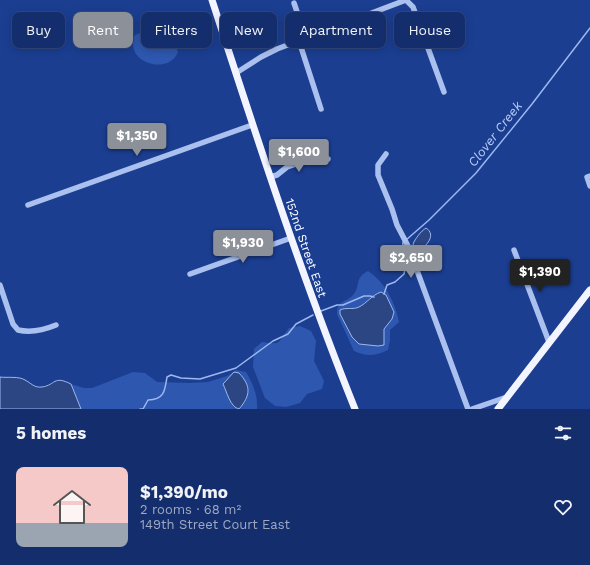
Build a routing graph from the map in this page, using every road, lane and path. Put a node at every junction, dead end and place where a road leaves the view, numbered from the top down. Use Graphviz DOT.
graph roads {
  1 [pos="212,0"];
  2 [pos="406,0"];
  3 [pos="294,3"];
  4 [pos="297,12"];
  5 [pos="374,12"];
  6 [pos="285,46"];
  7 [pos="301,48"];
  8 [pos="236,73"];
  9 [pos="444,92"];
  10 [pos="321,109"];
  11 [pos="252,125"];
  12 [pos="386,154"];
  13 [pos="328,159"];
  14 [pos="590,176"];
  15 [pos="270,177"];
  16 [pos="590,186"];
  17 [pos="28,205"];
  18 [pos="291,238"];
  19 [pos="514,250"];
  20 [pos="190,274"];
  21 [pos="0,285"];
  22 [pos="590,290"];
  23 [pos="56,325"];
  24 [pos="549,342"];
  25 [pos="507,397"];
  26 [pos="482,407"];
  27 [pos="355,409"];
  28 [pos="468,409"];
  29 [pos="472,409"];
  30 [pos="498,409"];
  1 -- 8 [label="main road, 152nd Street East"];
  2 -- 5 [label="street"];
  2 -- 9 [label="street"];
  3 -- 4 [label="street"];
  6 -- 8 [label="street"];
  7 -- 10 [label="street"];
  8 -- 11 [label="main road, 152nd Street East"];
  11 -- 15 [label="main road, 152nd Street East"];
  11 -- 17 [label="street"];
  12 -- 28 [label="street"];
  13 -- 15 [label="street"];
  14 -- 16 [label="street"];
  15 -- 18 [label="main road, 152nd Street East"];
  18 -- 20 [label="street"];
  18 -- 27 [label="main road, 152nd Street East"];
  19 -- 24 [label="street"];
  21 -- 23 [label="street"];
  22 -- 24 [label="main road"];
  24 -- 25 [label="main road"];
  25 -- 26 [label="street"];
  25 -- 30 [label="main road"];
  26 -- 29 [label="street"];
}
